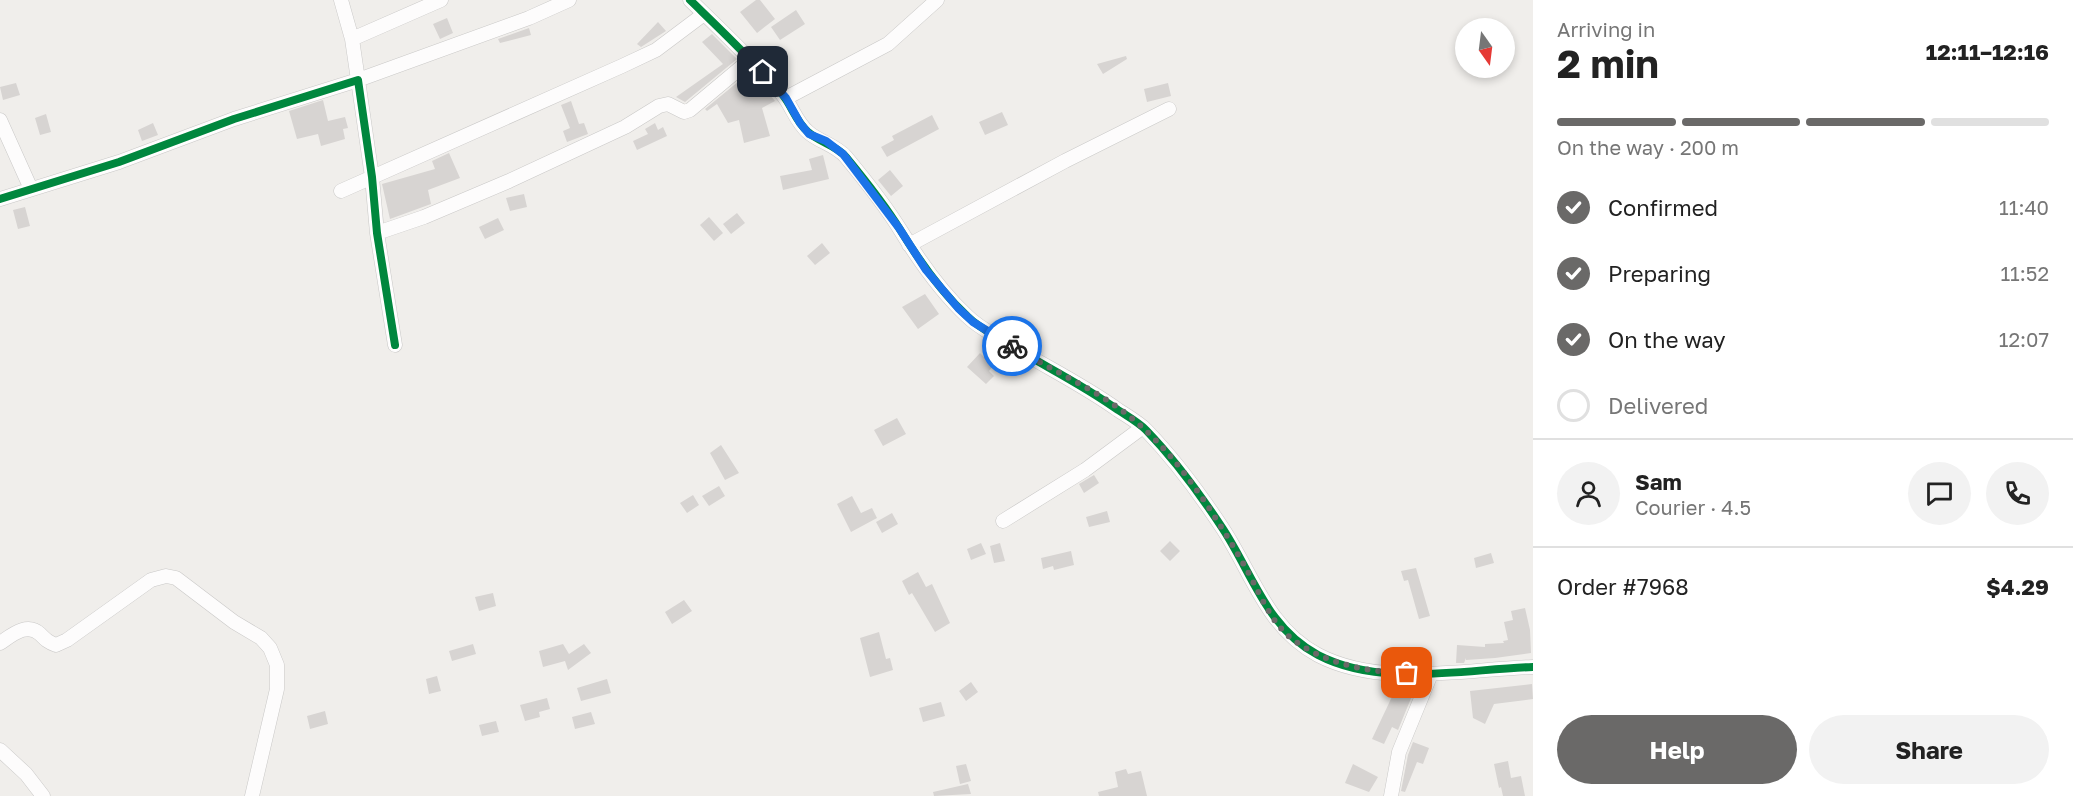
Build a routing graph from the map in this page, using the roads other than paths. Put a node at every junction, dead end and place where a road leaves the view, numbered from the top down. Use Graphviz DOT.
graph roads {
  1 [pos="341,0"];
  2 [pos="441,0"];
  3 [pos="569,0"];
  4 [pos="690,0"];
  5 [pos="937,0"];
  6 [pos="704,14"];
  7 [pos="352,39"];
  8 [pos="751,59"];
  9 [pos="358,80"];
  10 [pos="786,98"];
  11 [pos="1169,109"];
  12 [pos="0,120"];
  13 [pos="372,177"];
  14 [pos="31,189"];
  15 [pos="341,190"];
  16 [pos="0,199"];
  17 [pos="377,233"];
  18 [pos="909,245"];
  19 [pos="395,345"];
  20 [pos="1143,427"];
  21 [pos="1003,521"];
  22 [pos="0,643"];
  23 [pos="1533,667"];
  24 [pos="1431,674"];
  25 [pos="0,750"];
  26 [pos="43,796"];
  27 [pos="252,796"];
  28 [pos="1391,796"];
  1 -- 7 [label="street"];
  2 -- 7 [label="street"];
  3 -- 9 [label="street"];
  4 -- 6 [label="street"];
  5 -- 10 [label="street"];
  6 -- 8 [label="street"];
  6 -- 13 [label="street"];
  7 -- 9 [label="street"];
  8 -- 10 [label="street"];
  8 -- 17 [label="street"];
  9 -- 13 [label="street"];
  9 -- 14 [label="street"];
  10 -- 18 [label="street"];
  11 -- 18 [label="street"];
  12 -- 14 [label="street"];
  13 -- 15 [label="street"];
  13 -- 17 [label="street"];
  14 -- 16 [label="street"];
  17 -- 19 [label="street"];
  18 -- 20 [label="street"];
  20 -- 21 [label="street"];
  20 -- 24 [label="street"];
  22 -- 27 [label="street"];
  23 -- 24 [label="street"];
  24 -- 28 [label="street"];
  25 -- 26 [label="street"];
}
